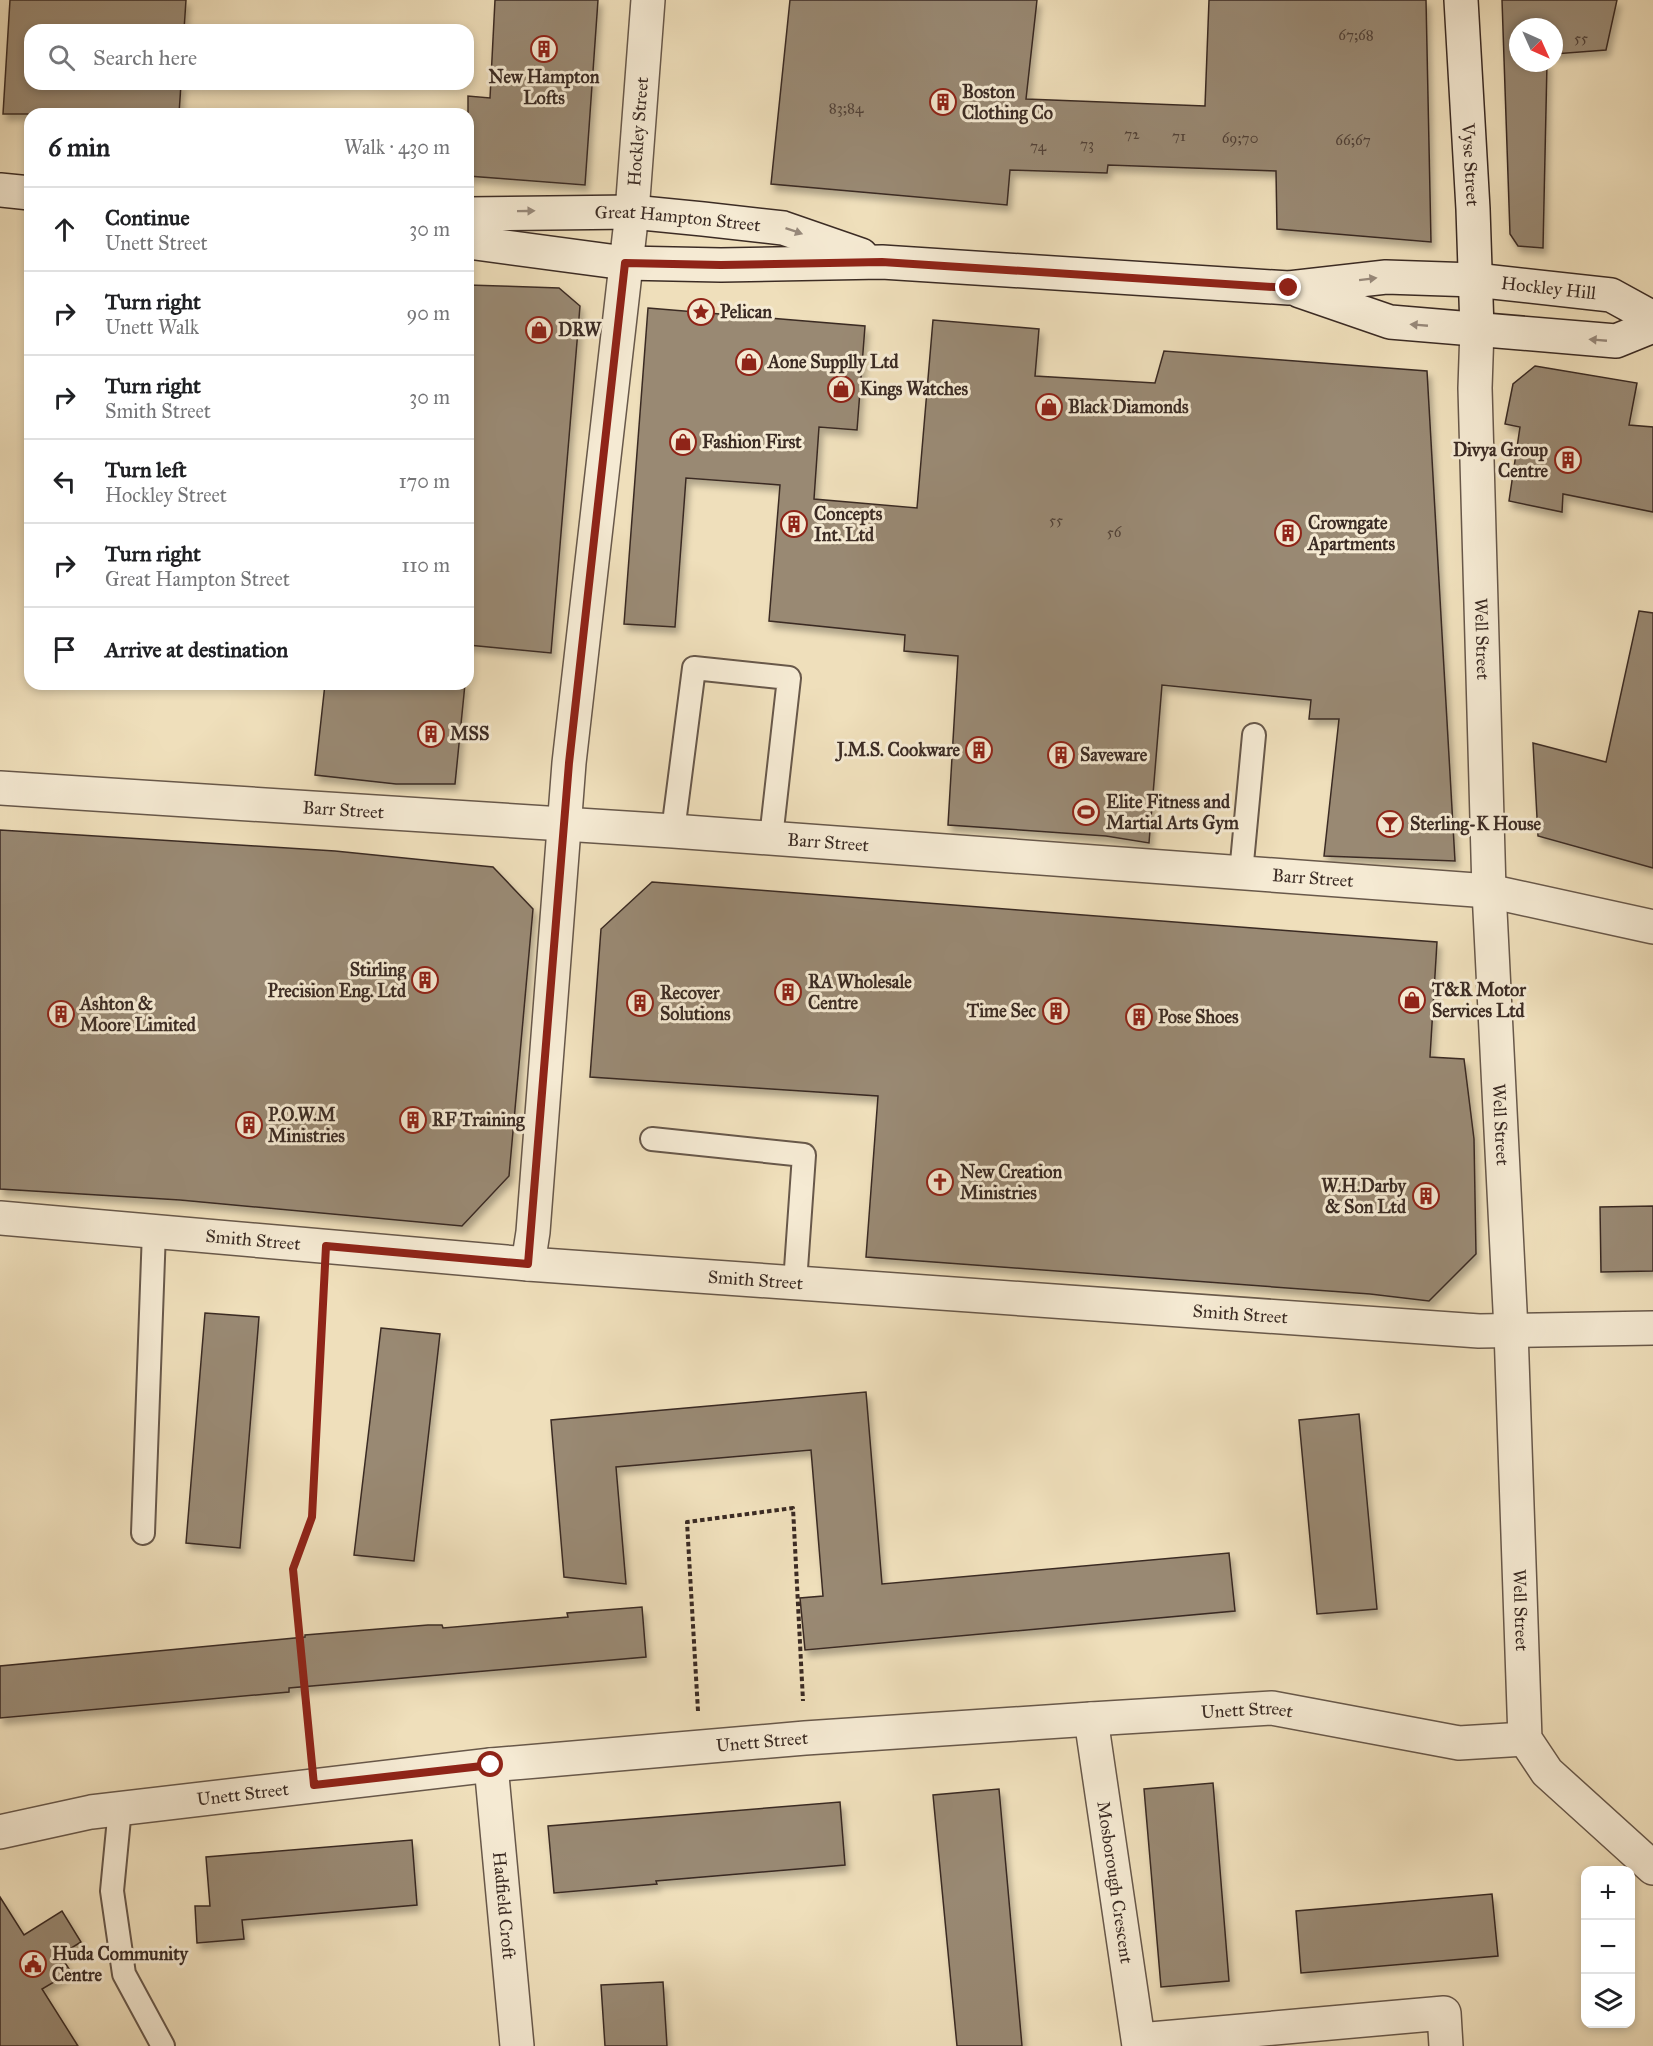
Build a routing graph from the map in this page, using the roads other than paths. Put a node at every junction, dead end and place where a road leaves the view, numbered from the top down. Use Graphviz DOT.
graph roads {
  1 [pos="648,0"];
  2 [pos="1461,0"];
  3 [pos="0,190"];
  4 [pos="24,192"];
  5 [pos="632,212"];
  6 [pos="474,214"];
  7 [pos="474,243"];
  8 [pos="882,262"];
  9 [pos="625,263"];
  10 [pos="1475,280"];
  11 [pos="1289,288"];
  12 [pos="1653,318"];
  13 [pos="1653,326"];
  14 [pos="1477,329"];
  15 [pos="1254,735"];
  16 [pos="0,788"];
  17 [pos="564,824"];
  18 [pos="673,831"];
  19 [pos="771,838"];
  20 [pos="1241,873"];
  21 [pos="1489,891"];
  22 [pos="1653,927"];
  23 [pos="652,1139"];
  24 [pos="0,1218"];
  25 [pos="154,1231"];
  26 [pos="528,1264"];
  27 [pos="795,1283"];
  28 [pos="1653,1328"];
  29 [pos="1510,1329"];
  30 [pos="143,1533"];
  31 [pos="1091,1719"];
  32 [pos="1525,1739"];
  33 [pos="491,1765"];
  34 [pos="120,1808"];
  35 [pos="0,1832"];
  36 [pos="1653,1868"];
  37 [pos="1139,2043"];
  38 [pos="163,2046"];
  39 [pos="516,2046"];
  40 [pos="1446,2046"];
  1 -- 5 [label="street, Hockley Street"];
  2 -- 10 [label="street, Vyse Street"];
  3 -- 4 [label="street"];
  6 -- 5 [label="street, Great Hampton Street, one-way"];
  5 -- 8 [label="street, Great Hampton Street, one-way"];
  5 -- 9 [label="street, Hockley Street"];
  7 -- 9 [label="street, Great Hampton Street"];
  8 -- 9 [label="street, Great Hampton Street"];
  8 -- 11 [label="street, Great Hampton Street"];
  9 -- 17 [label="street, Hockley Street"];
  11 -- 10 [label="street, Great Hampton Street, one-way"];
  10 -- 12 [label="street, Hockley Hill"];
  10 -- 14 [label="street, Vyse Street"];
  14 -- 11 [label="street, Great Hampton Street, one-way"];
  13 -- 14 [label="street, one-way"];
  14 -- 21 [label="street, Well Street"];
  15 -- 20 [label="lane"];
  16 -- 17 [label="street, Barr Street"];
  17 -- 18 [label="street, Barr Street"];
  17 -- 26 [label="street, Hockley Street"];
  18 -- 19 [label="street, Barr Street"];
  18 -- 19 [label="lane"];
  19 -- 20 [label="street, Barr Street"];
  20 -- 21 [label="street, Barr Street"];
  21 -- 22 [label="street, Barr Street"];
  21 -- 29 [label="street, Well Street"];
  23 -- 27 [label="lane"];
  24 -- 25 [label="street, Smith Street"];
  25 -- 26 [label="street, Smith Street"];
  25 -- 30 [label="lane"];
  26 -- 27 [label="street, Smith Street"];
  27 -- 29 [label="street, Smith Street"];
  28 -- 29 [label="street, Smith Street"];
  29 -- 32 [label="street, Well Street"];
  31 -- 32 [label="street, Unett Street"];
  31 -- 33 [label="street, Unett Street"];
  31 -- 37 [label="street, Mosborough Crescent"];
  32 -- 36 [label="street"];
  33 -- 34 [label="street, Unett Street"];
  33 -- 39 [label="street, Hadfield Croft"];
  34 -- 35 [label="street, Unett Street"];
  34 -- 38 [label="lane"];
  37 -- 40 [label="street"];
}
